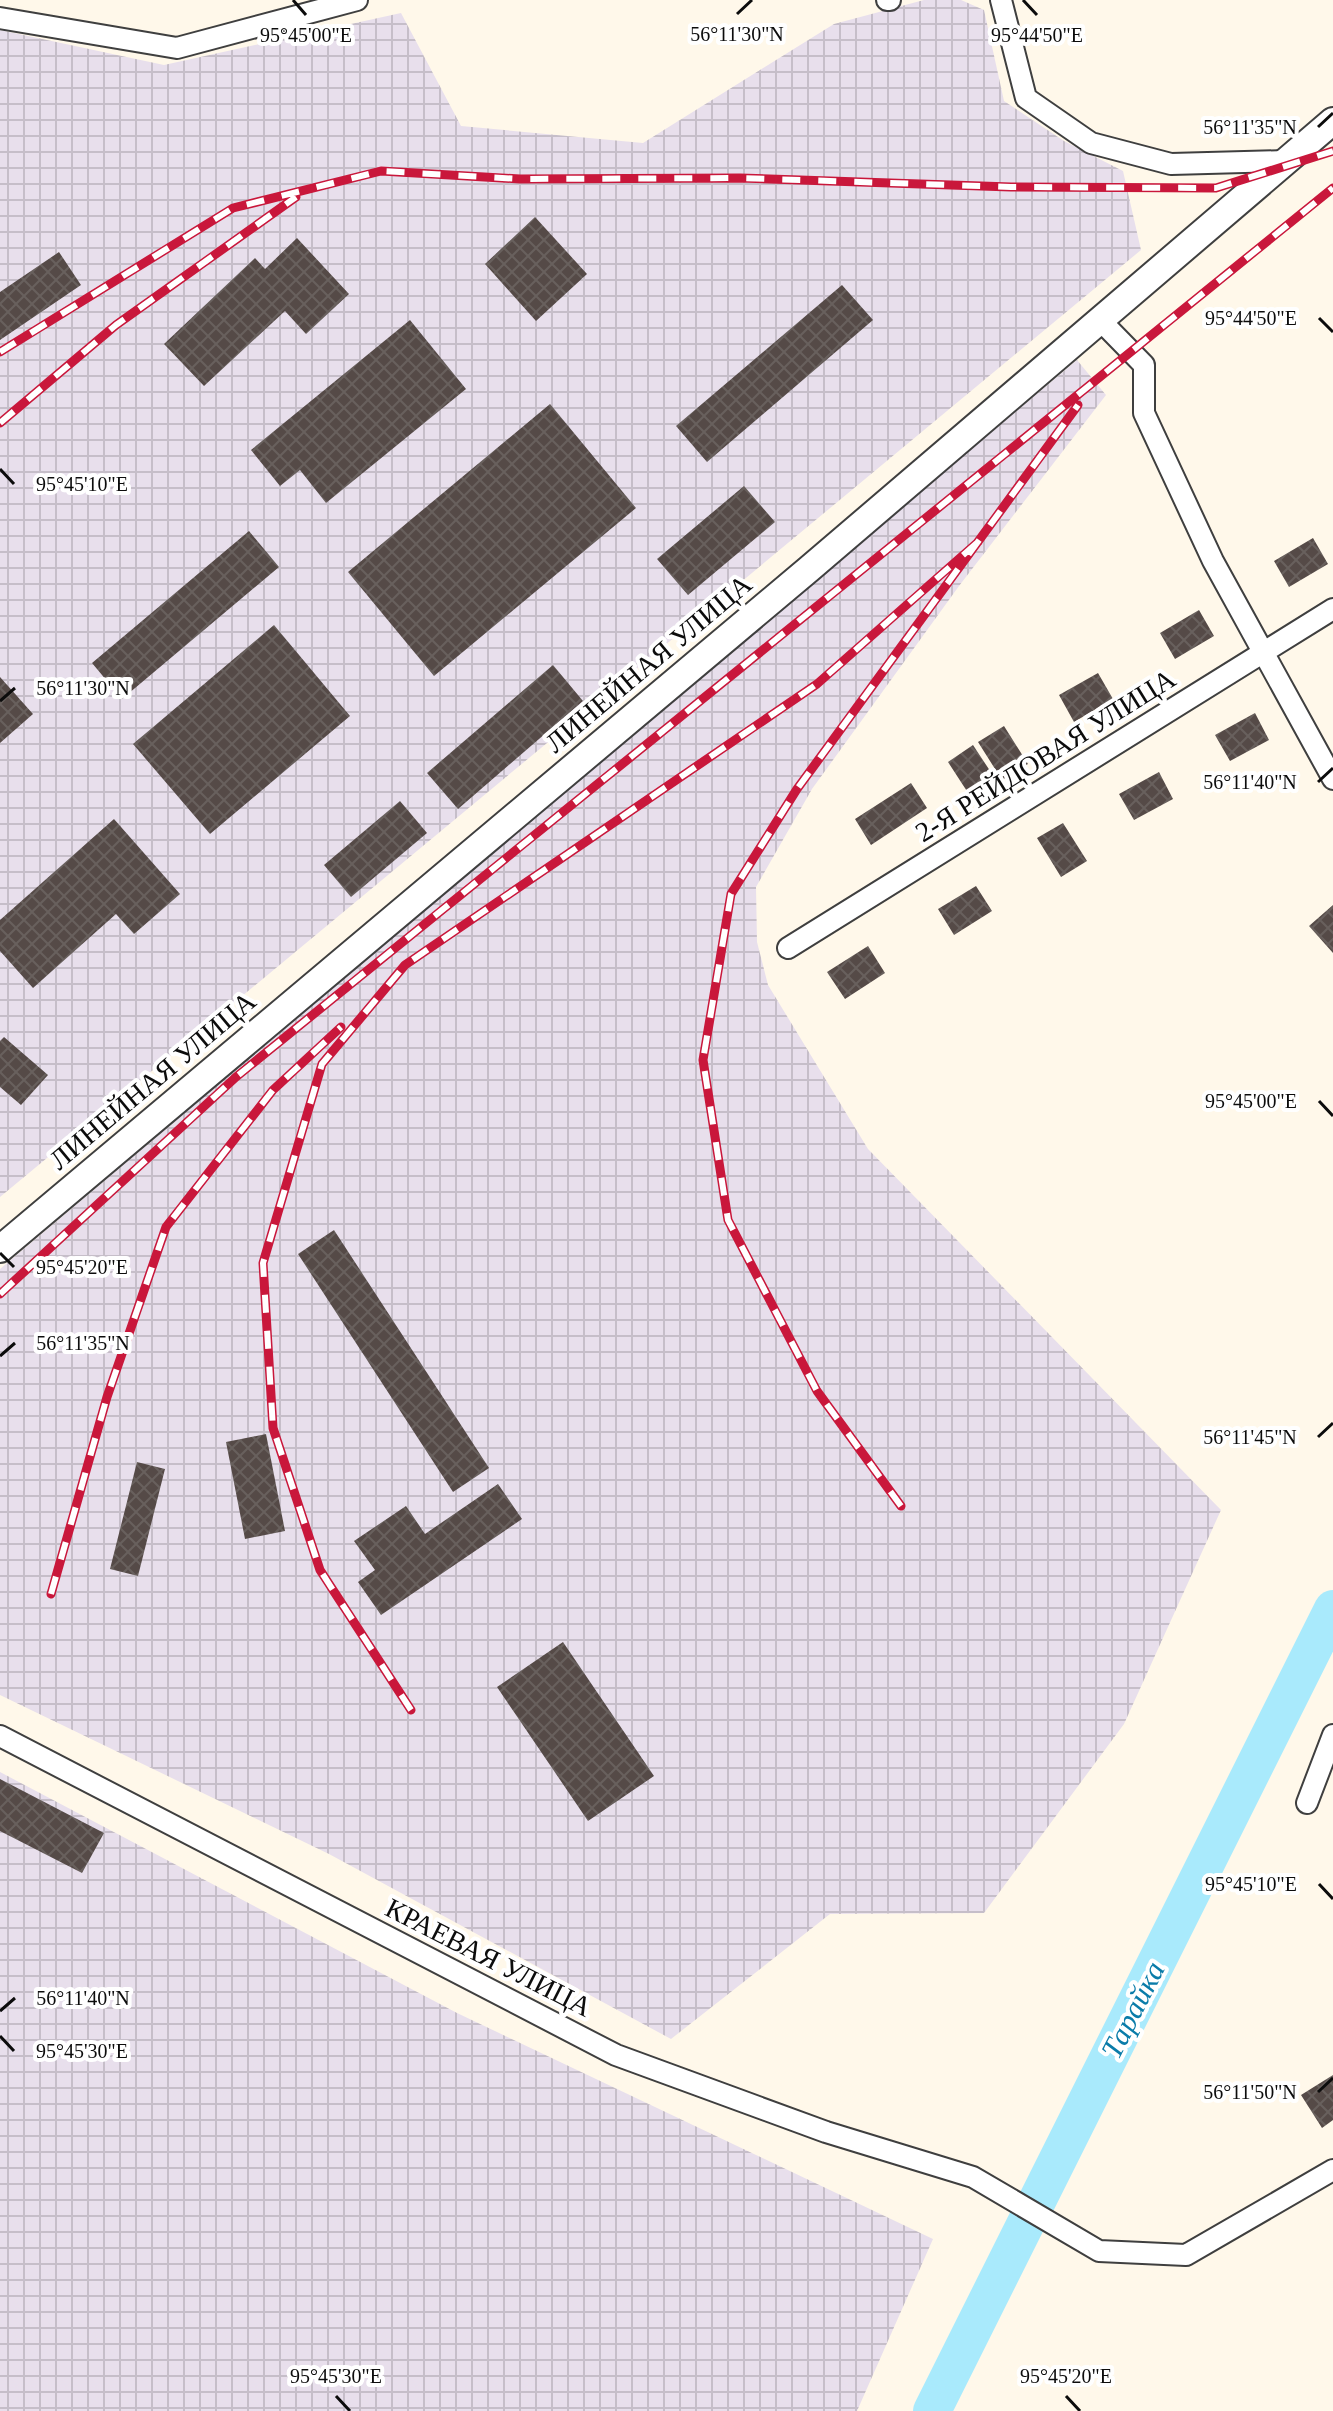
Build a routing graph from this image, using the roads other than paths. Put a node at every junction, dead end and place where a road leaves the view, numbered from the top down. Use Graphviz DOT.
graph roads {
  1 [pos="357,0"];
  2 [pos="1001,0"];
  3 [pos="7,13"];
  4 [pos="1333,121"];
  5 [pos="1286,161"];
  6 [pos="1100,320"];
  7 [pos="1333,609"];
  8 [pos="1263,650"];
  9 [pos="1333,779"];
  10 [pos="788,948"];
  11 [pos="0,1249"];
  12 [pos="1333,1735"];
  13 [pos="0,1736"];
  14 [pos="1307,1803"];
  15 [pos="1333,2170"];
  1 -- 3 [label="street"];
  2 -- 5 [label="street"];
  4 -- 5 [label="street, ЛИНЕЙНАЯ УЛИЦА"];
  5 -- 6 [label="street, ЛИНЕЙНАЯ УЛИЦА"];
  6 -- 8 [label="street"];
  6 -- 11 [label="street, ЛИНЕЙНАЯ УЛИЦА"];
  7 -- 8 [label="street, 2-Я РЕЙДОВАЯ УЛИЦА"];
  8 -- 9 [label="street"];
  8 -- 10 [label="street, 2-Я РЕЙДОВАЯ УЛИЦА"];
  12 -- 14 [label="street"];
  13 -- 15 [label="street, КРАЕВАЯ УЛИЦА"];
}
